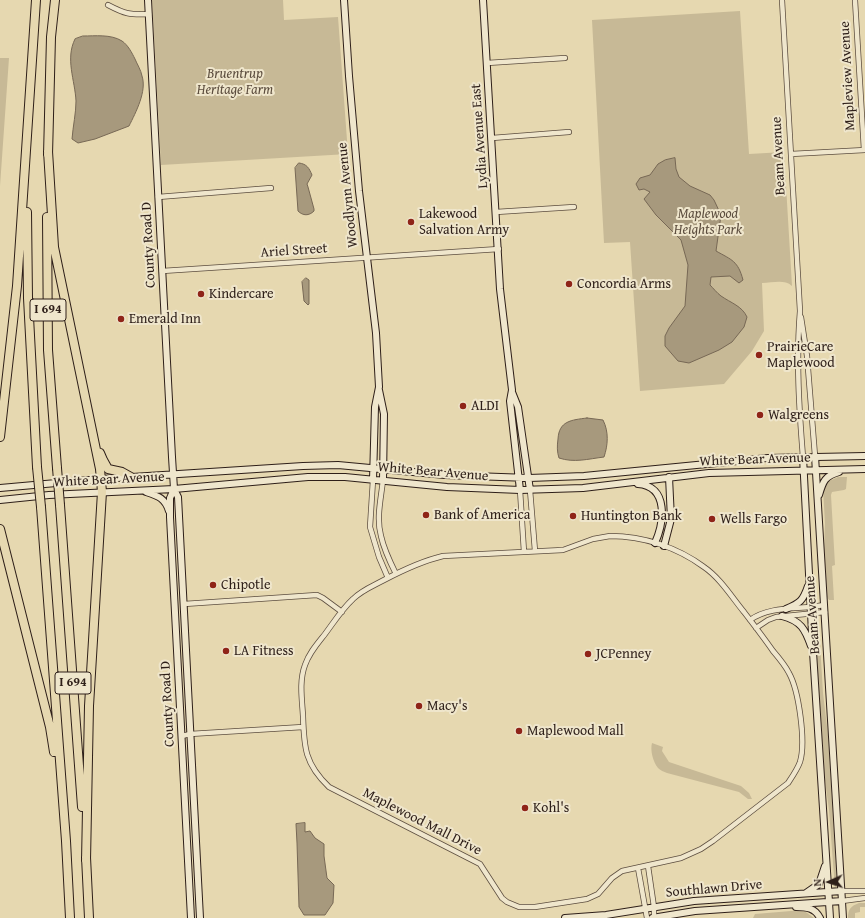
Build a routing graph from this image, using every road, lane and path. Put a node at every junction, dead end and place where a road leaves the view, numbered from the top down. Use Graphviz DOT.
graph roads {
  1 [pos="36,0"];
  2 [pos="55,0"];
  3 [pos="148,0"];
  4 [pos="344,0"];
  5 [pos="483,0"];
  6 [pos="782,0"];
  7 [pos="855,0"];
  8 [pos="108,5"];
  9 [pos="149,14"];
  10 [pos="565,58"];
  11 [pos="487,63"];
  12 [pos="569,132"];
  13 [pos="492,138"];
  14 [pos="48,150"];
  15 [pos="864,150"];
  16 [pos="790,154"];
  17 [pos="26,158"];
  18 [pos="271,188"];
  19 [pos="158,197"];
  20 [pos="574,207"];
  21 [pos="496,212"];
  22 [pos="499,249"];
  23 [pos="367,258"];
  24 [pos="162,271"];
  25 [pos="800,311"];
  26 [pos="9,362"];
  27 [pos="378,387"];
  28 [pos="512,390"];
  29 [pos="0,407"];
  30 [pos="91,426"];
  31 [pos="0,437"];
  32 [pos="803,456"];
  33 [pos="815,456"];
  34 [pos="865,456"];
  35 [pos="374,468"];
  36 [pos="384,469"];
  37 [pos="850,469"];
  38 [pos="865,469"];
  39 [pos="804,470"];
  40 [pos="816,470"];
  41 [pos="174,475"];
  42 [pos="131,477"];
  43 [pos="669,477"];
  44 [pos="519,478"];
  45 [pos="529,478"];
  46 [pos="101,479"];
  47 [pos="373,480"];
  48 [pos="384,480"];
  49 [pos="626,483"];
  50 [pos="0,488"];
  51 [pos="174,489"];
  52 [pos="520,490"];
  53 [pos="530,490"];
  54 [pos="141,491"];
  55 [pos="102,492"];
  56 [pos="0,500"];
  57 [pos="817,500"];
  58 [pos="170,517"];
  59 [pos="0,529"];
  60 [pos="655,543"];
  61 [pos="664,546"];
  62 [pos="535,551"];
  63 [pos="524,552"];
  64 [pos="396,574"];
  65 [pos="388,578"];
  66 [pos="810,582"];
  67 [pos="184,604"];
  68 [pos="824,605"];
  69 [pos="786,609"];
  70 [pos="811,611"];
  71 [pos="342,612"];
  72 [pos="825,612"];
  73 [pos="782,616"];
  74 [pos="750,620"];
  75 [pos="756,628"];
  76 [pos="813,652"];
  77 [pos="303,727"];
  78 [pos="190,734"];
  79 [pos="182,736"];
  80 [pos="64,810"];
  81 [pos="86,861"];
  82 [pos="826,862"];
  83 [pos="648,866"];
  84 [pos="638,868"];
  85 [pos="842,891"];
  86 [pos="829,892"];
  87 [pos="865,892"];
  88 [pos="803,894"];
  89 [pos="865,898"];
  90 [pos="842,900"];
  91 [pos="829,901"];
  92 [pos="772,906"];
  93 [pos="654,907"];
  94 [pos="646,908"];
  95 [pos="70,918"];
  96 [pos="89,918"];
  97 [pos="191,918"];
  98 [pos="200,918"];
  99 [pos="565,918"];
  100 [pos="647,918"];
  101 [pos="653,918"];
  102 [pos="820,918"];
  103 [pos="830,918"];
  104 [pos="843,918"];
  1 -- 17 [label="highway, I 694"];
  2 -- 14 [label="highway, I 694"];
  3 -- 9 [label="street, County Road D"];
  4 -- 23 [label="street, Woodlynn Avenue"];
  5 -- 11 [label="street, Lydia Avenue East"];
  6 -- 16 [label="street, Beam Avenue"];
  7 -- 15 [label="street, Mapleview Avenue"];
  8 -- 9 [label="street"];
  9 -- 19 [label="street, County Road D"];
  10 -- 11 [label="street"];
  11 -- 13 [label="street, Lydia Avenue East"];
  12 -- 13 [label="street"];
  13 -- 21 [label="street, Lydia Avenue East"];
  14 -- 30 [label="highway"];
  14 -- 81 [label="highway, I 694, bridge"];
  15 -- 16 [label="street"];
  16 -- 25 [label="street, Beam Avenue"];
  17 -- 26 [label="highway"];
  17 -- 80 [label="highway, I 694, bridge"];
  18 -- 19 [label="street"];
  19 -- 24 [label="street, County Road D"];
  20 -- 21 [label="street"];
  21 -- 22 [label="street, Lydia Avenue East"];
  22 -- 23 [label="street, Ariel Street"];
  22 -- 28 [label="street, Lydia Avenue East"];
  23 -- 24 [label="street, Ariel Street"];
  23 -- 27 [label="street, Woodlynn Avenue"];
  24 -- 41 [label="street, County Road D"];
  25 -- 32 [label="street, Beam Avenue"];
  25 -- 33 [label="street, Beam Avenue"];
  26 -- 29 [label="highway"];
  26 -- 31 [label="highway"];
  27 -- 35 [label="street, Woodlynn Avenue"];
  27 -- 36 [label="street, Woodlynn Avenue"];
  28 -- 44 [label="street, Lydia Avenue East"];
  28 -- 45 [label="street, Lydia Avenue East"];
  30 -- 42 [label="highway"];
  30 -- 46 [label="highway"];
  32 -- 33 [label="street, White Bear Avenue"];
  32 -- 39 [label="street, Beam Avenue"];
  32 -- 45 [label="street, White Bear Avenue"];
  33 -- 34 [label="street, White Bear Avenue"];
  33 -- 40 [label="street, Beam Avenue"];
  35 -- 36 [label="street, White Bear Avenue"];
  35 -- 41 [label="street, White Bear Avenue"];
  35 -- 47 [label="street, Woodlynn Avenue"];
  36 -- 44 [label="street, White Bear Avenue"];
  36 -- 48 [label="street, Woodlynn Avenue"];
  37 -- 38 [label="street, White Bear Avenue"];
  37 -- 40 [label="street, White Bear Avenue"];
  37 -- 57 [label="street"];
  39 -- 40 [label="street, White Bear Avenue"];
  39 -- 43 [label="street, White Bear Avenue"];
  39 -- 66 [label="street, Beam Avenue"];
  40 -- 57 [label="street, Beam Avenue"];
  41 -- 42 [label="street, White Bear Avenue"];
  41 -- 51 [label="street, County Road D"];
  42 -- 46 [label="street, White Bear Avenue"];
  43 -- 49 [label="street, White Bear Avenue"];
  43 -- 61 [label="street"];
  44 -- 45 [label="street, White Bear Avenue"];
  44 -- 52 [label="street, Lydia Avenue East"];
  45 -- 53 [label="street, Lydia Avenue East"];
  46 -- 50 [label="street, White Bear Avenue"];
  46 -- 55 [label="highway"];
  47 -- 48 [label="street, White Bear Avenue"];
  47 -- 51 [label="street, White Bear Avenue"];
  47 -- 65 [label="street"];
  48 -- 52 [label="street, White Bear Avenue"];
  48 -- 64 [label="street"];
  49 -- 53 [label="street, White Bear Avenue"];
  49 -- 60 [label="street"];
  51 -- 54 [label="street, White Bear Avenue"];
  51 -- 58 [label="street, County Road D"];
  51 -- 67 [label="street, County Road D"];
  52 -- 53 [label="street, White Bear Avenue"];
  52 -- 63 [label="street"];
  53 -- 62 [label="street"];
  54 -- 55 [label="street, White Bear Avenue"];
  54 -- 58 [label="street"];
  55 -- 56 [label="street, White Bear Avenue"];
  55 -- 81 [label="highway"];
  57 -- 68 [label="street, Beam Avenue"];
  58 -- 79 [label="street, County Road D"];
  59 -- 80 [label="highway"];
  60 -- 61 [label="street, Maplewood Mall Drive"];
  60 -- 62 [label="street, Maplewood Mall Drive"];
  61 -- 74 [label="street, Maplewood Mall Drive"];
  62 -- 63 [label="street, Maplewood Mall Drive"];
  63 -- 64 [label="street, Maplewood Mall Drive"];
  64 -- 65 [label="street, Maplewood Mall Drive"];
  65 -- 71 [label="street, Maplewood Mall Drive"];
  66 -- 69 [label="street"];
  66 -- 70 [label="street, Beam Avenue"];
  67 -- 71 [label="street"];
  67 -- 78 [label="street, County Road D"];
  68 -- 70 [label="street"];
  68 -- 72 [label="street, Beam Avenue"];
  69 -- 70 [label="street"];
  69 -- 74 [label="street"];
  70 -- 72 [label="street"];
  70 -- 73 [label="street"];
  70 -- 76 [label="street, Beam Avenue"];
  71 -- 77 [label="street, Maplewood Mall Drive"];
  72 -- 85 [label="street, Beam Avenue"];
  73 -- 75 [label="street"];
  73 -- 76 [label="street"];
  74 -- 75 [label="street, Maplewood Mall Drive"];
  75 -- 83 [label="street, Maplewood Mall Drive"];
  76 -- 82 [label="street, Beam Avenue"];
  77 -- 78 [label="street"];
  77 -- 84 [label="street, Maplewood Mall Drive"];
  78 -- 79 [label="street"];
  78 -- 98 [label="street, County Road D"];
  79 -- 97 [label="street, County Road D"];
  80 -- 95 [label="highway, I 694"];
  81 -- 96 [label="highway, I 694"];
  82 -- 86 [label="street, Beam Avenue"];
  82 -- 88 [label="street"];
  83 -- 84 [label="street, Maplewood Mall Drive"];
  83 -- 93 [label="street"];
  84 -- 94 [label="street"];
  85 -- 86 [label="street, Southlawn Drive"];
  85 -- 87 [label="street, Southlawn Drive"];
  85 -- 90 [label="street, Beam Avenue"];
  86 -- 88 [label="street, Southlawn Drive"];
  86 -- 91 [label="street, Beam Avenue"];
  88 -- 93 [label="street, Southlawn Drive"];
  89 -- 90 [label="street, Southlawn Drive"];
  90 -- 91 [label="street, Southlawn Drive"];
  90 -- 104 [label="street, Beam Avenue"];
  91 -- 92 [label="street, Southlawn Drive"];
  91 -- 103 [label="street, Beam Avenue"];
  92 -- 101 [label="street, Southlawn Drive"];
  92 -- 102 [label="street"];
  93 -- 94 [label="street, Southlawn Drive"];
  93 -- 101 [label="street"];
  94 -- 99 [label="street, Southlawn Drive"];
  94 -- 100 [label="street"];
}
